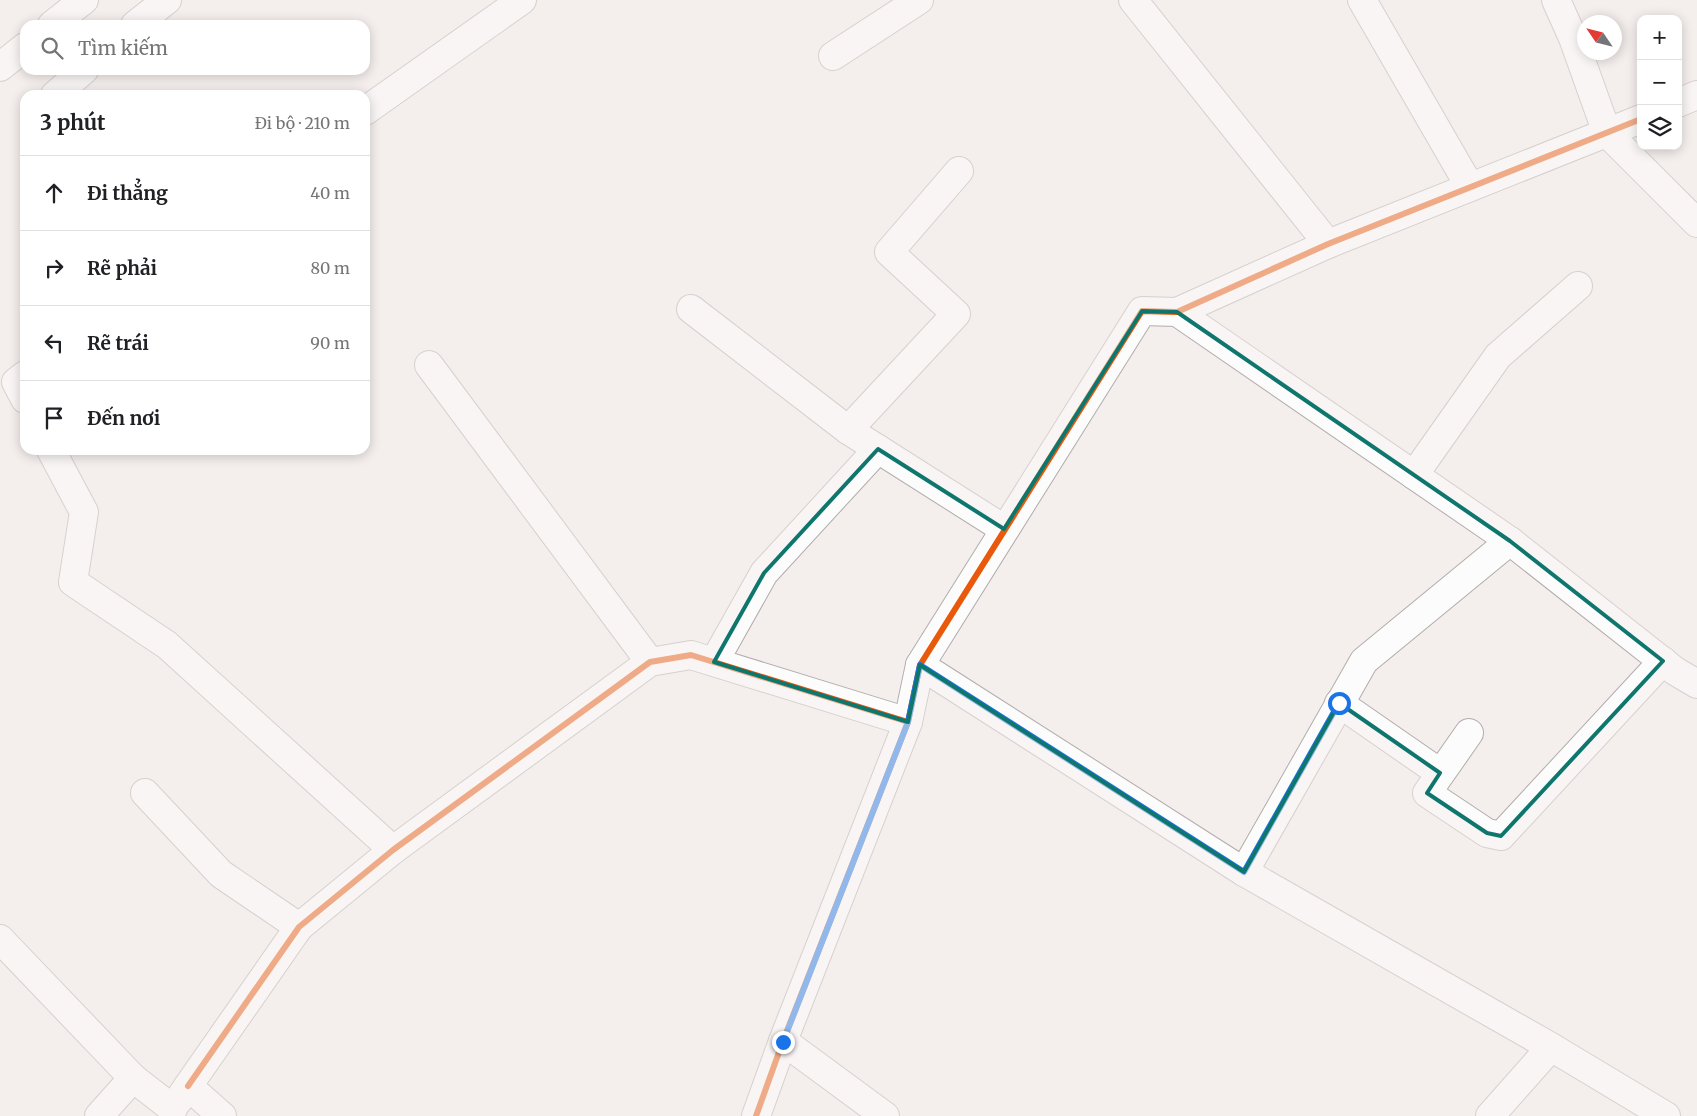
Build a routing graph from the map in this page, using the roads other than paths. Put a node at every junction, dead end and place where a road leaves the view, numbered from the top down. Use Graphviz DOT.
graph roads {
  1 [pos="84,0"];
  2 [pos="167,0"];
  3 [pos="522,0"];
  4 [pos="919,0"];
  5 [pos="1132,0"];
  6 [pos="1362,0"];
  7 [pos="1556,0"];
  8 [pos="138,14"];
  9 [pos="58,20"];
  10 [pos="20,51"];
  11 [pos="833,56"];
  12 [pos="0,67"];
  13 [pos="78,75"];
  14 [pos="61,90"];
  15 [pos="1697,95"];
  16 [pos="1682,101"];
  17 [pos="370,107"];
  18 [pos="1637,121"];
  19 [pos="1607,133"];
  20 [pos="959,171"];
  21 [pos="1470,187"];
  22 [pos="1697,223"];
  23 [pos="1328,244"];
  24 [pos="1578,286"];
  25 [pos="691,309"];
  26 [pos="1177,312"];
  27 [pos="429,365"];
  28 [pos="20,379"];
  29 [pos="20,390"];
  30 [pos="848,430"];
  31 [pos="878,449"];
  32 [pos="55,455"];
  33 [pos="1414,475"];
  34 [pos="1004,529"];
  35 [pos="1510,541"];
  36 [pos="650,662"];
  37 [pos="714,662"];
  38 [pos="1663,662"];
  39 [pos="920,665"];
  40 [pos="1697,684"];
  41 [pos="1339,703"];
  42 [pos="908,722"];
  43 [pos="1469,733"];
  44 [pos="1440,773"];
  45 [pos="145,793"];
  46 [pos="393,850"];
  47 [pos="1244,872"];
  48 [pos="299,927"];
  49 [pos="0,939"];
  50 [pos="783,1042"];
  51 [pos="1550,1047"];
  52 [pos="133,1078"];
  53 [pos="188,1086"];
  54 [pos="171,1112"];
  55 [pos="99,1116"];
  56 [pos="222,1116"];
  57 [pos="756,1116"];
  58 [pos="885,1116"];
  59 [pos="1490,1116"];
  60 [pos="1666,1116"];
  1 -- 9 [label="street"];
  2 -- 8 [label="street"];
  3 -- 17 [label="street"];
  4 -- 11 [label="street"];
  5 -- 23 [label="street"];
  6 -- 21 [label="street"];
  7 -- 19 [label="street"];
  10 -- 12 [label="street"];
  13 -- 14 [label="street"];
  15 -- 16 [label="street"];
  18 -- 19 [label="street"];
  19 -- 21 [label="street"];
  19 -- 22 [label="street"];
  20 -- 30 [label="street"];
  21 -- 23 [label="street"];
  23 -- 26 [label="street"];
  24 -- 33 [label="street"];
  25 -- 30 [label="street"];
  26 -- 33 [label="street"];
  26 -- 34 [label="street"];
  27 -- 36 [label="street"];
  28 -- 29 [label="street"];
  30 -- 31 [label="street"];
  31 -- 34 [label="street"];
  31 -- 37 [label="street"];
  32 -- 46 [label="street"];
  33 -- 35 [label="street"];
  34 -- 39 [label="street"];
  35 -- 38 [label="street"];
  35 -- 41 [label="street"];
  36 -- 37 [label="street"];
  36 -- 46 [label="street"];
  37 -- 42 [label="street"];
  38 -- 40 [label="street"];
  38 -- 44 [label="street"];
  39 -- 42 [label="street"];
  39 -- 47 [label="street"];
  41 -- 44 [label="street"];
  41 -- 47 [label="street"];
  42 -- 50 [label="street"];
  43 -- 44 [label="street"];
  45 -- 48 [label="street"];
  46 -- 48 [label="street"];
  47 -- 51 [label="street"];
  48 -- 53 [label="street"];
  49 -- 52 [label="street"];
  50 -- 57 [label="street"];
  50 -- 58 [label="street"];
  51 -- 59 [label="street"];
  51 -- 60 [label="street"];
  52 -- 54 [label="street"];
  52 -- 55 [label="street"];
  53 -- 54 [label="street"];
  53 -- 56 [label="street"];
}
